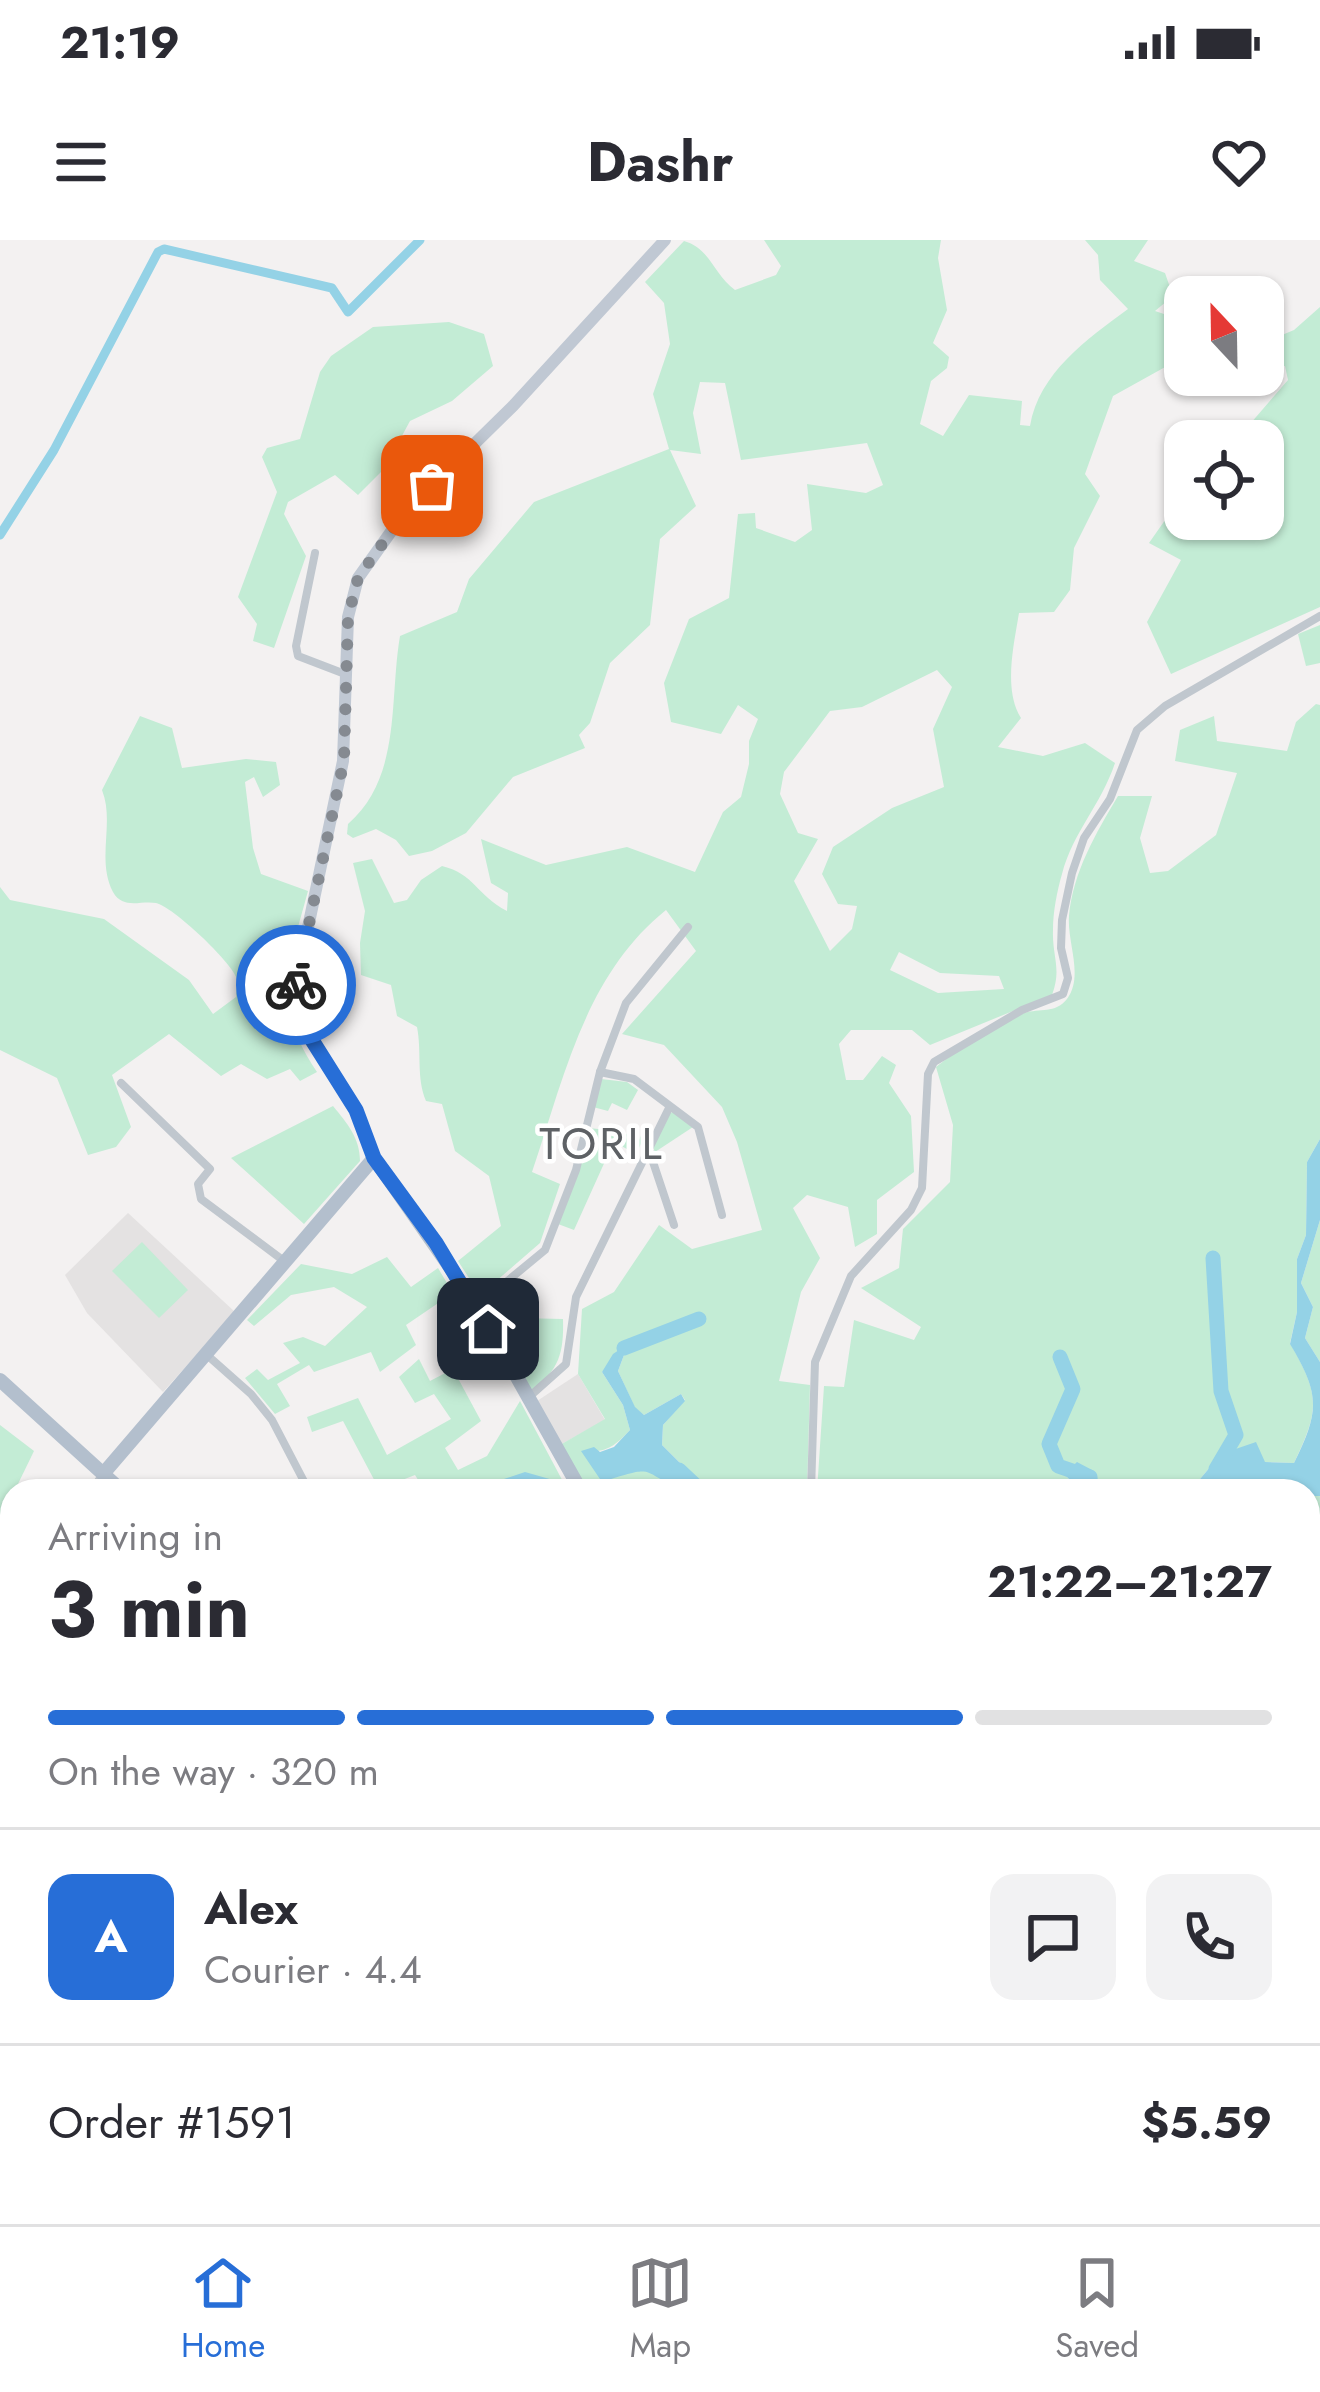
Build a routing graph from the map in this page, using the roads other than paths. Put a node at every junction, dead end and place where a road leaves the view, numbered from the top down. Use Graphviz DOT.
graph roads {
  1 [pos="665,240"];
  2 [pos="315,553"];
  3 [pos="1320,616"];
  4 [pos="346,674"];
  5 [pos="688,927"];
  6 [pos="600,1072"];
  7 [pos="121,1084"];
  8 [pos="669,1108"];
  9 [pos="647,1146"];
  10 [pos="374,1158"];
  11 [pos="722,1215"];
  12 [pos="674,1225"];
  13 [pos="285,1262"];
  14 [pos="477,1306"];
  15 [pos="207,1354"];
  16 [pos="0,1380"];
  17 [pos="528,1397"];
  18 [pos="103,1474"];
  19 [pos="100,1479"];
  20 [pos="109,1479"];
  21 [pos="303,1479"];
  22 [pos="574,1479"];
  23 [pos="812,1479"];
  1 -- 4 [label="main road"];
  2 -- 4 [label="street"];
  3 -- 23 [label="street"];
  4 -- 10 [label="main road"];
  5 -- 6 [label="street"];
  6 -- 8 [label="street"];
  6 -- 14 [label="street"];
  7 -- 13 [label="street"];
  8 -- 9 [label="street"];
  8 -- 11 [label="street"];
  9 -- 12 [label="street"];
  9 -- 17 [label="street"];
  10 -- 13 [label="main road"];
  10 -- 14 [label="main road"];
  13 -- 15 [label="main road"];
  14 -- 17 [label="main road"];
  15 -- 18 [label="main road"];
  15 -- 21 [label="street"];
  16 -- 18 [label="main road"];
  17 -- 22 [label="main road"];
  18 -- 19 [label="street"];
  18 -- 20 [label="main road"];
}
